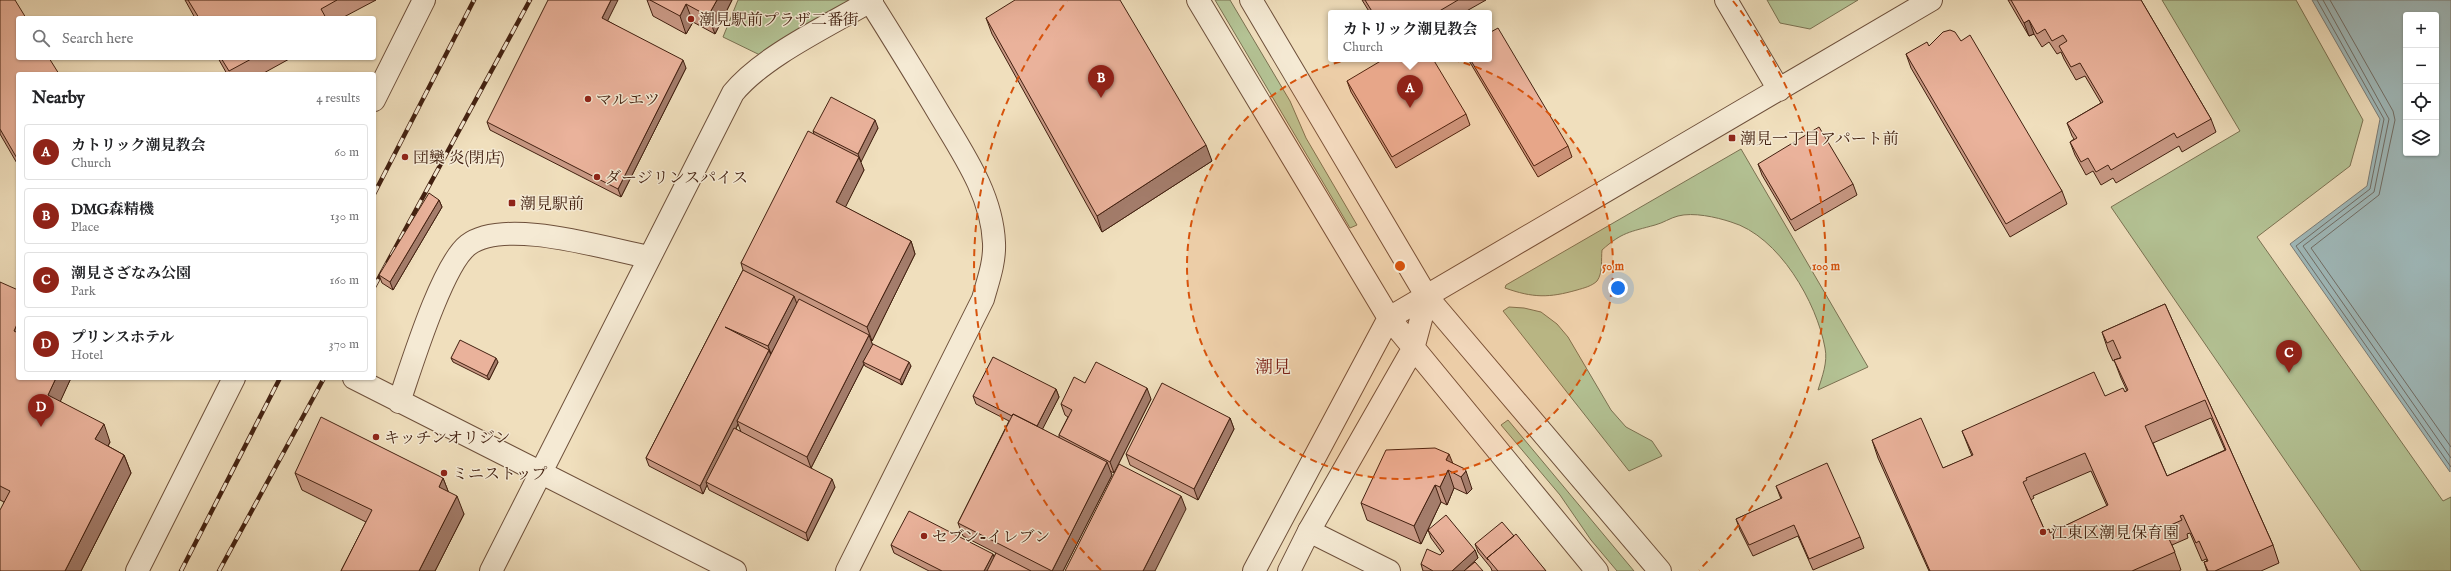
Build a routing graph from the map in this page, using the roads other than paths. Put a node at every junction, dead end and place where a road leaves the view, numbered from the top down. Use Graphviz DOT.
graph roads {
  1 [pos="424,0"];
  2 [pos="871,0"];
  3 [pos="1198,0"];
  4 [pos="1251,0"];
  5 [pos="1726,0"];
  6 [pos="1931,0"];
  7 [pos="1779,90"];
  8 [pos="376,96"];
  9 [pos="649,257"];
  10 [pos="1427,297"];
  11 [pos="1389,318"];
  12 [pos="1413,349"];
  13 [pos="233,380"];
  14 [pos="358,380"];
  15 [pos="399,402"];
  16 [pos="540,472"];
  17 [pos="1309,531"];
  18 [pos="137,571"];
  19 [pos="491,571"];
  20 [pos="735,571"];
  21 [pos="847,571"];
  22 [pos="1254,571"];
  23 [pos="1289,571"];
  24 [pos="1389,571"];
  25 [pos="1597,571"];
  26 [pos="1660,571"];
  1 -- 8 [label="street"];
  2 -- 9 [label="street"];
  2 -- 21 [label="street"];
  3 -- 11 [label="street"];
  4 -- 10 [label="street"];
  5 -- 7 [label="street"];
  6 -- 7 [label="street"];
  7 -- 10 [label="street"];
  9 -- 15 [label="street"];
  9 -- 16 [label="street"];
  10 -- 11 [label="street"];
  10 -- 12 [label="street"];
  10 -- 26 [label="street"];
  11 -- 12 [label="street"];
  11 -- 22 [label="street"];
  12 -- 17 [label="street"];
  12 -- 25 [label="street"];
  13 -- 18 [label="street"];
  14 -- 15 [label="street"];
  15 -- 16 [label="street"];
  16 -- 19 [label="street"];
  16 -- 20 [label="street"];
  17 -- 23 [label="street"];
  17 -- 24 [label="street"];
}
